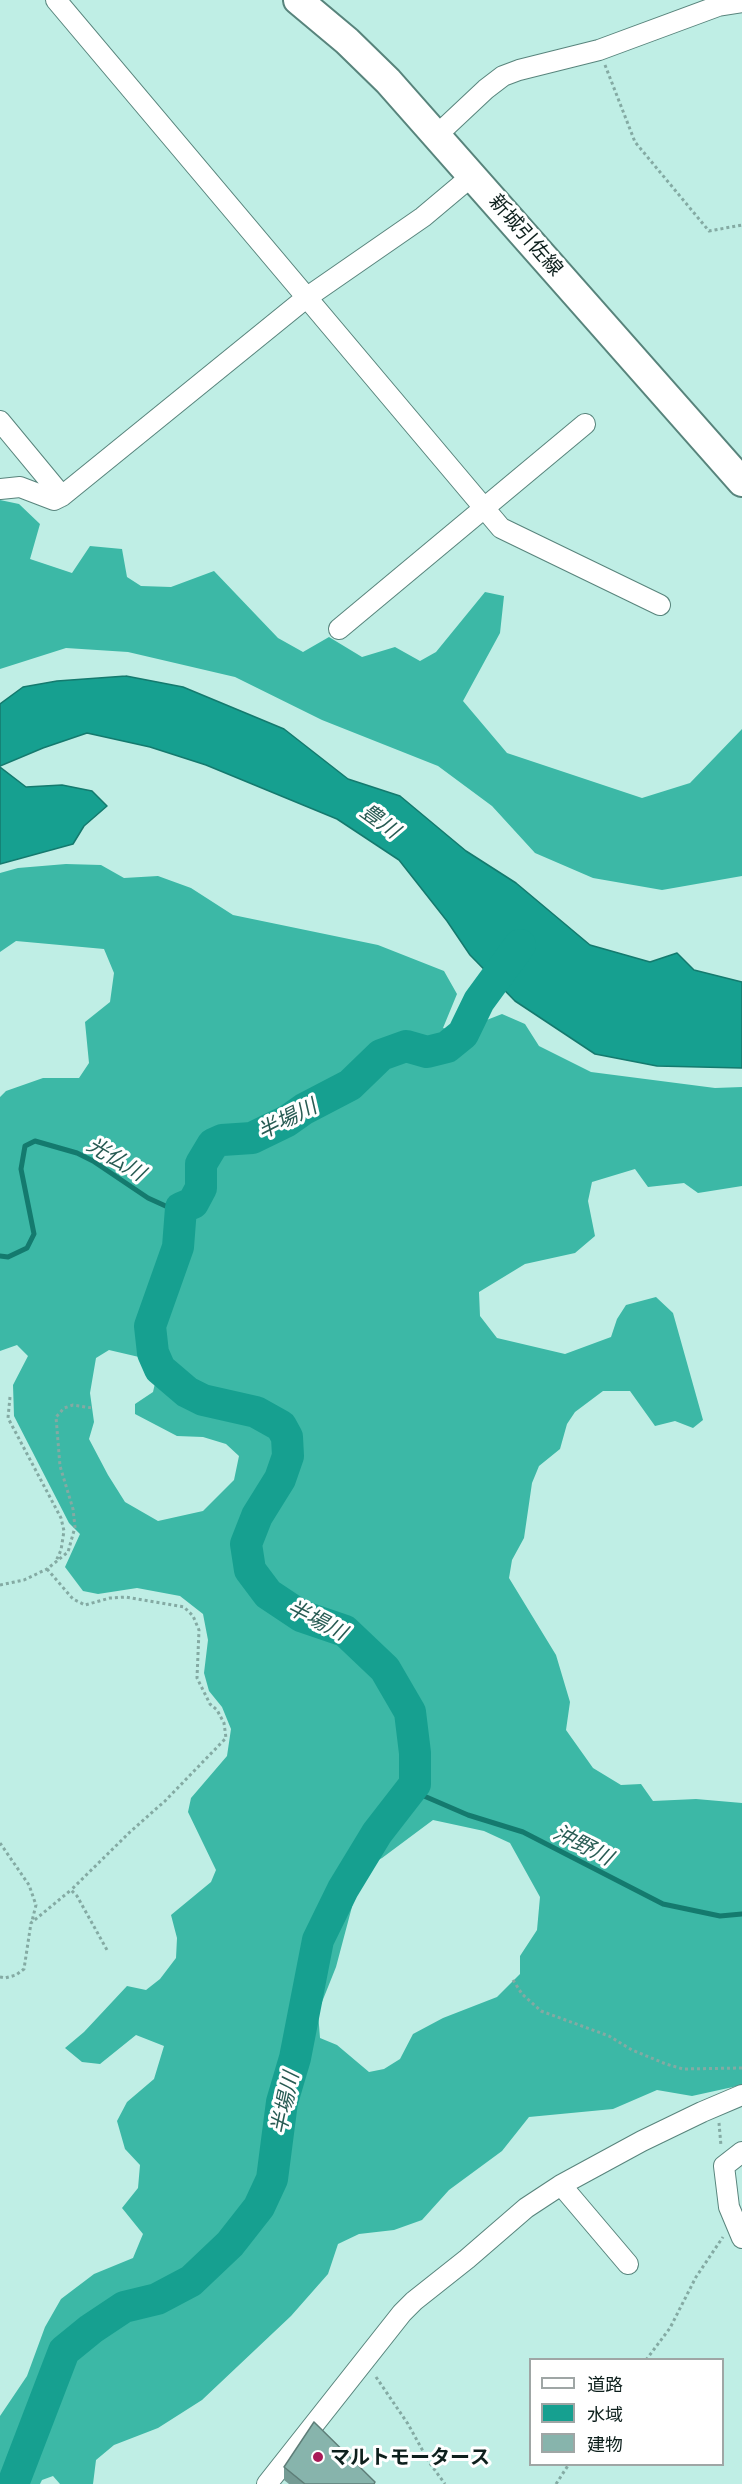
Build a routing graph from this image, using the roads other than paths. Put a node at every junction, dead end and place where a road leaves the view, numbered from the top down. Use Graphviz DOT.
graph roads {
  1 [pos="56,0"];
  2 [pos="298,0"];
  3 [pos="742,2"];
  4 [pos="437,135"];
  5 [pos="473,175"];
  6 [pos="306,298"];
  7 [pos="0,421"];
  8 [pos="585,424"];
  9 [pos="742,482"];
  10 [pos="0,489"];
  11 [pos="62,496"];
  12 [pos="484,510"];
  13 [pos="660,605"];
  14 [pos="339,629"];
  15 [pos="740,2096"];
  16 [pos="742,2152"];
  17 [pos="561,2186"];
  18 [pos="738,2230"];
  19 [pos="628,2264"];
  20 [pos="267,2484"];
  1 -- 6 [label="street"];
  2 -- 4 [label="main road, 新城引佐線"];
  3 -- 4 [label="street"];
  4 -- 5 [label="main road, 新城引佐線"];
  5 -- 6 [label="street"];
  5 -- 9 [label="main road, 新城引佐線"];
  6 -- 11 [label="street"];
  6 -- 12 [label="street"];
  7 -- 11 [label="street"];
  8 -- 12 [label="street"];
  10 -- 11 [label="street"];
  12 -- 13 [label="street"];
  12 -- 14 [label="street"];
  15 -- 17 [label="street"];
  16 -- 18 [label="street"];
  17 -- 19 [label="street"];
  17 -- 20 [label="street"];
}
